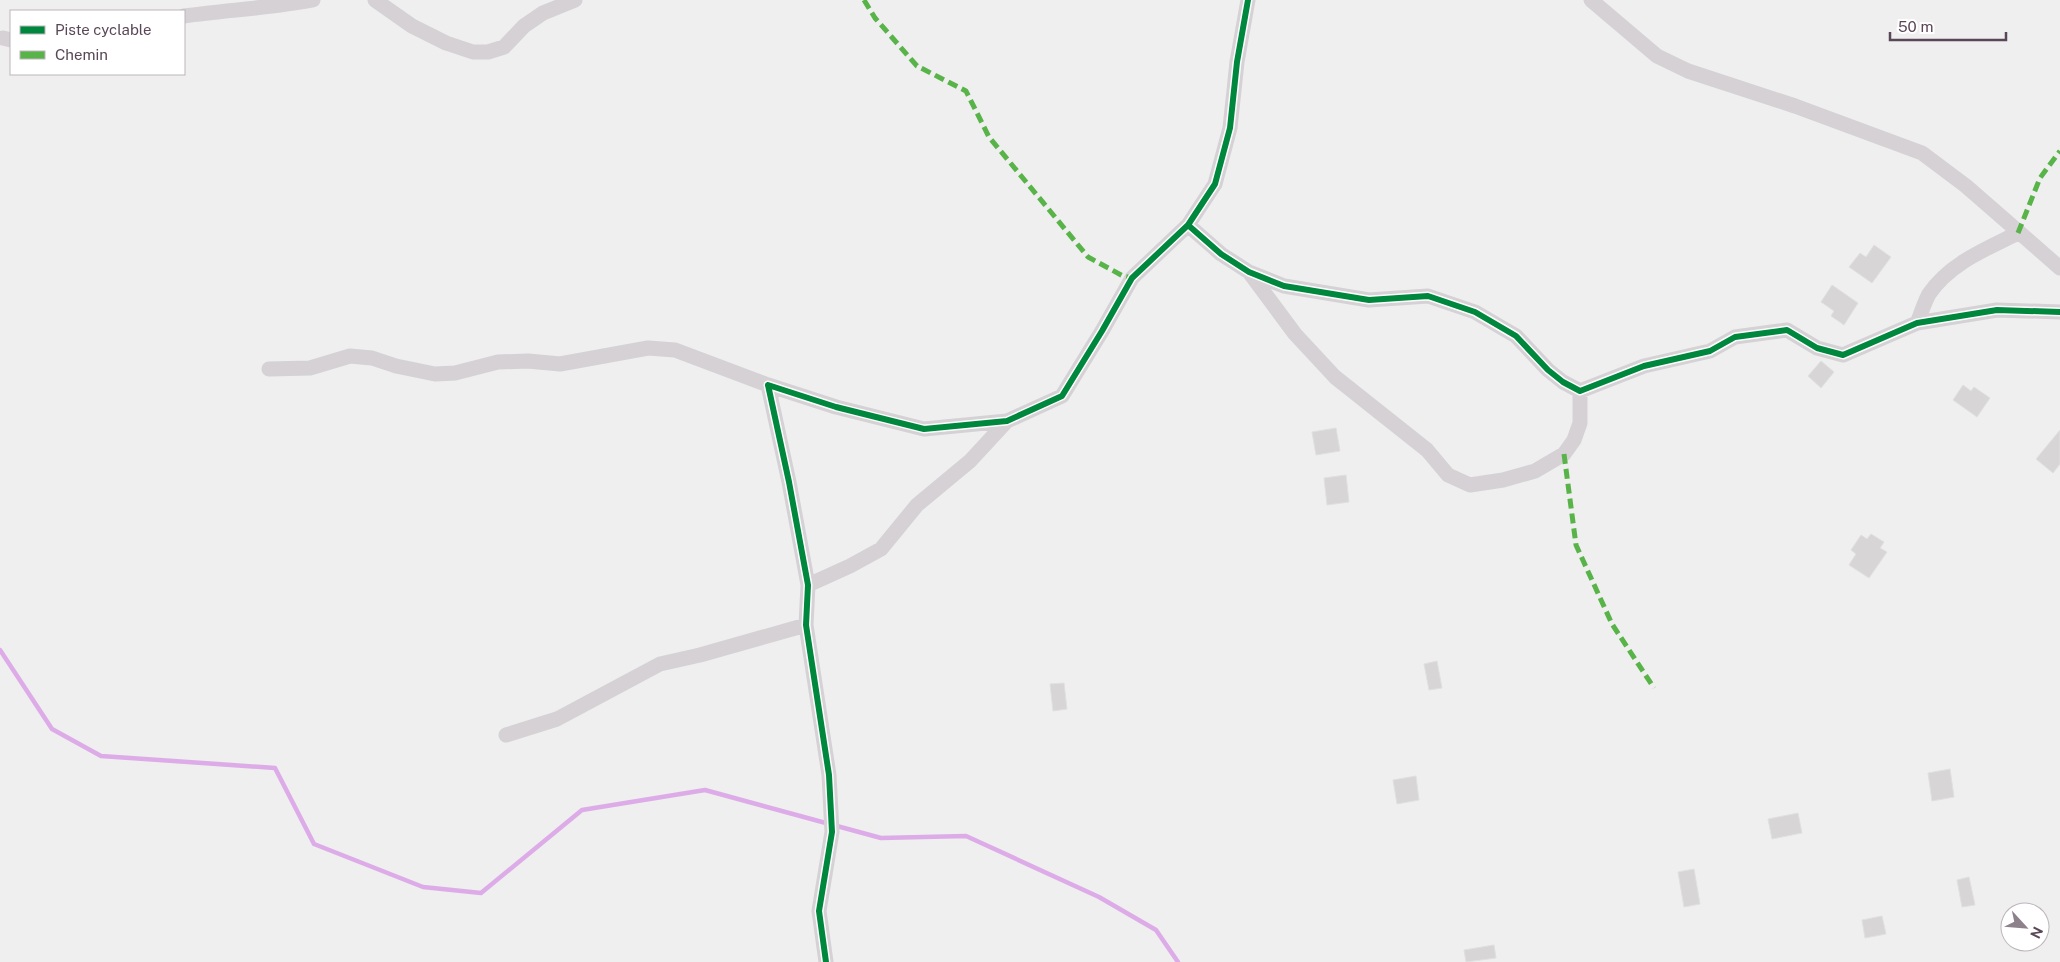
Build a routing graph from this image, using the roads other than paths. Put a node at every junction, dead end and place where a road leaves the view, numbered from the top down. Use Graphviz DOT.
graph roads {
  1 [pos="313,0"];
  2 [pos="375,0"];
  3 [pos="575,0"];
  4 [pos="1248,0"];
  5 [pos="1591,0"];
  6 [pos="185,16"];
  7 [pos="1188,225"];
  8 [pos="2018,233"];
  9 [pos="2060,268"];
  10 [pos="1249,272"];
  11 [pos="2060,312"];
  12 [pos="1917,323"];
  13 [pos="269,369"];
  14 [pos="768,385"];
  15 [pos="1580,391"];
  16 [pos="1007,421"];
  17 [pos="808,585"];
  18 [pos="806,625"];
  19 [pos="506,735"];
  20 [pos="826,962"];
  1 -- 6 [label="street"];
  2 -- 3 [label="street"];
  4 -- 7 [label="street"];
  5 -- 8 [label="street"];
  7 -- 10 [label="street"];
  7 -- 16 [label="street"];
  8 -- 9 [label="street"];
  8 -- 12 [label="street"];
  10 -- 15 [label="street"];
  10 -- 15 [label="street"];
  11 -- 12 [label="street"];
  12 -- 15 [label="street"];
  13 -- 14 [label="street"];
  14 -- 16 [label="street"];
  14 -- 17 [label="street"];
  16 -- 17 [label="street"];
  17 -- 18 [label="street"];
  18 -- 19 [label="street"];
  18 -- 20 [label="street"];
}
